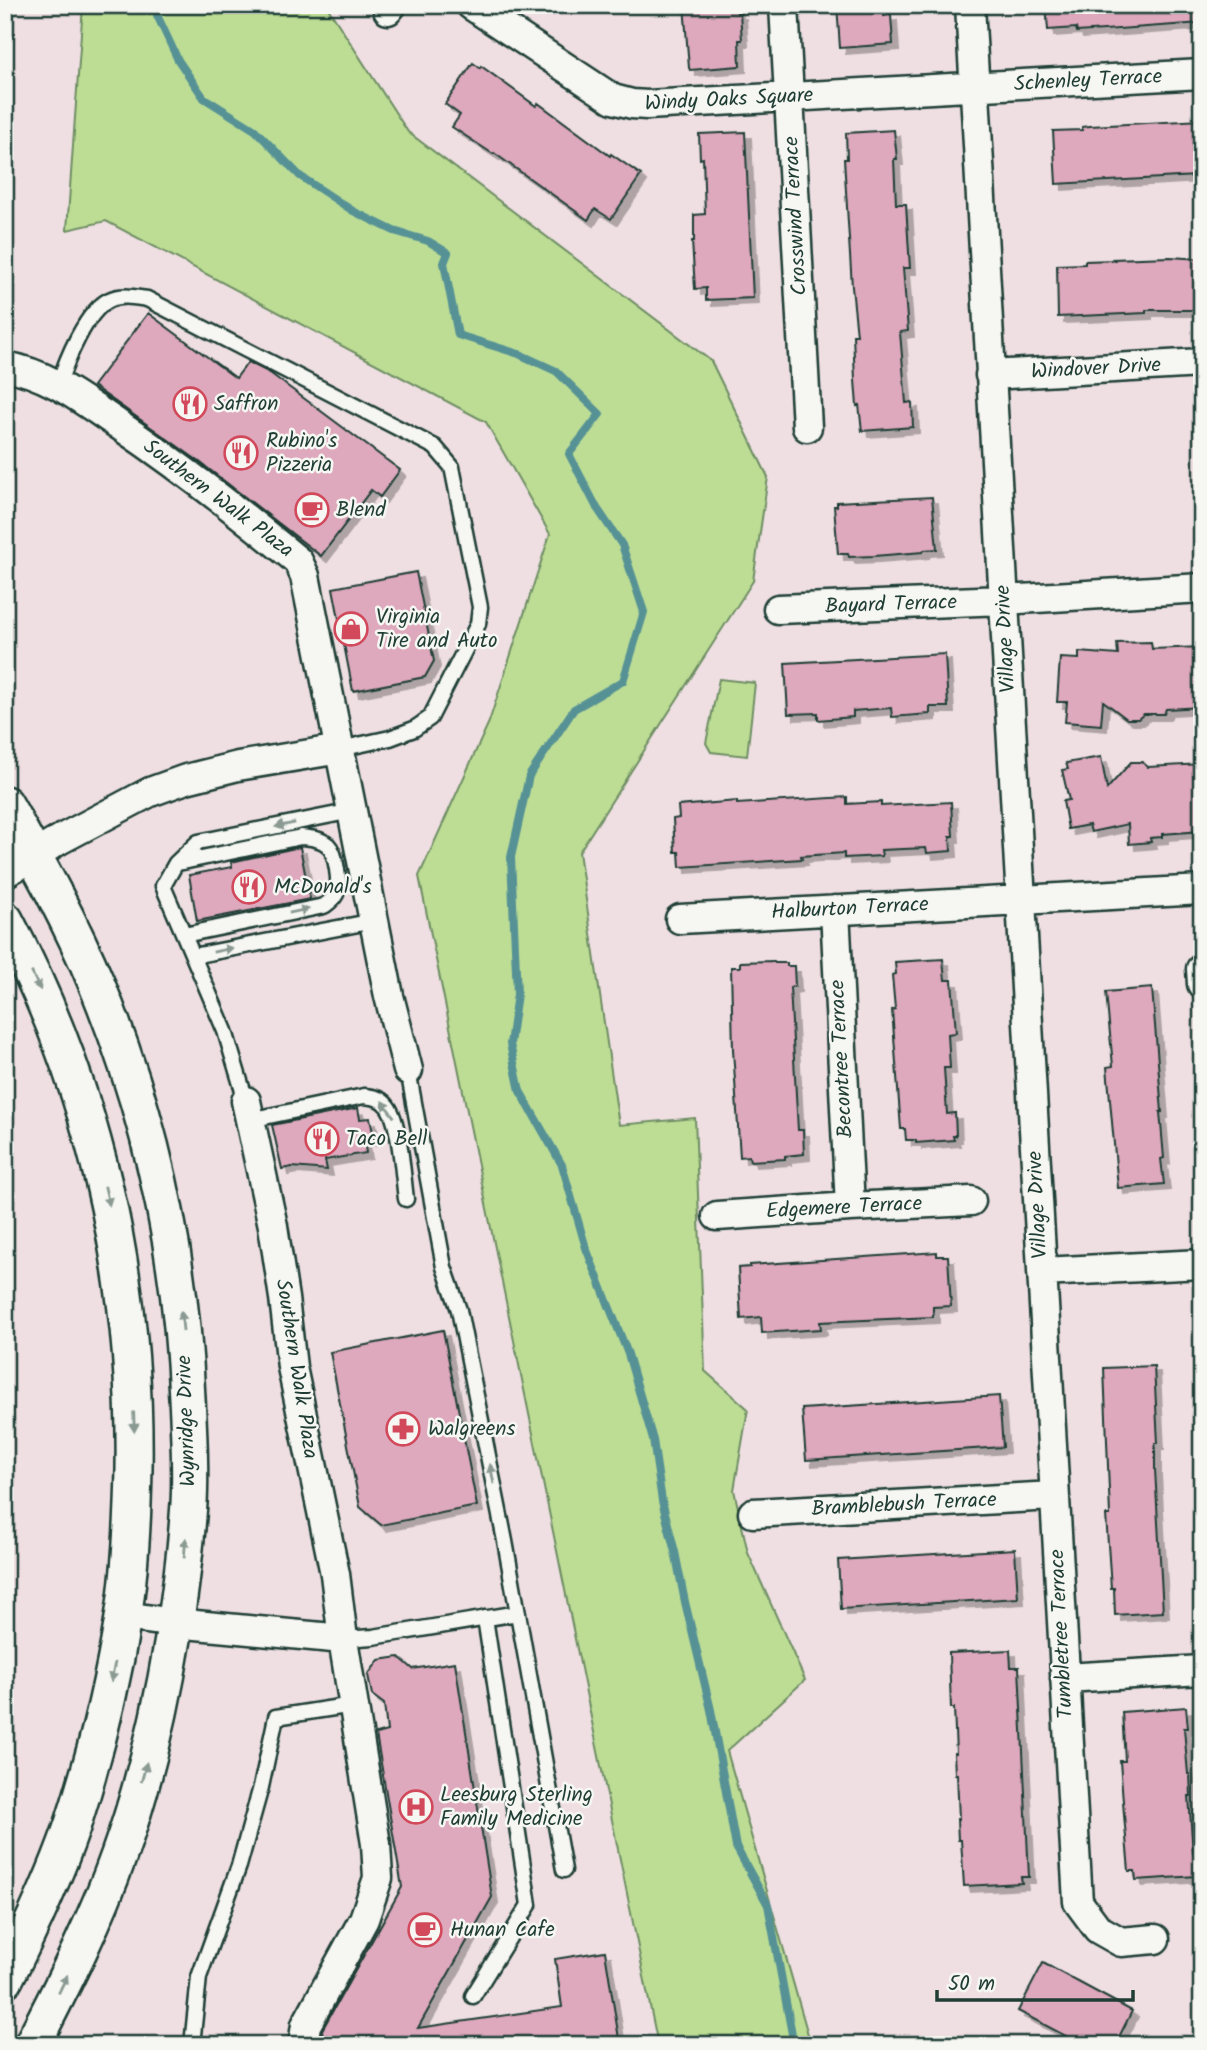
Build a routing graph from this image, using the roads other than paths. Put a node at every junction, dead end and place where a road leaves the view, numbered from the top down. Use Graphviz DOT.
graph roads {
  1 [pos="471,5"];
  2 [pos="784,5"];
  3 [pos="970,5"];
  4 [pos="1202,74"];
  5 [pos="974,87"];
  6 [pos="789,97"];
  7 [pos="1202,363"];
  8 [pos="5,366"];
  9 [pos="990,375"];
  10 [pos="59,384"];
  11 [pos="807,427"];
  12 [pos="1202,588"];
  13 [pos="1003,600"];
  14 [pos="778,609"];
  15 [pos="340,749"];
  16 [pos="5,804"];
  17 [pos="352,811"];
  18 [pos="176,863"];
  19 [pos="19,864"];
  20 [pos="1202,890"];
  21 [pos="1020,900"];
  22 [pos="835,910"];
  23 [pos="680,919"];
  24 [pos="5,920"];
  25 [pos="374,921"];
  26 [pos="184,935"];
  27 [pos="193,956"];
  28 [pos="408,1070"];
  29 [pos="248,1110"];
  30 [pos="407,1199"];
  31 [pos="971,1201"];
  32 [pos="850,1207"];
  33 [pos="717,1216"];
  34 [pos="1202,1264"];
  35 [pos="1042,1272"];
  36 [pos="1054,1496"];
  37 [pos="753,1513"];
  38 [pos="519,1613"];
  39 [pos="124,1616"];
  40 [pos="485,1618"];
  41 [pos="175,1623"];
  42 [pos="343,1639"];
  43 [pos="1202,1670"];
  44 [pos="1065,1678"];
  45 [pos="353,1705"];
  46 [pos="564,1870"];
  47 [pos="1155,1939"];
  48 [pos="5,1979"];
  49 [pos="473,1996"];
  50 [pos="32,2045"];
  51 [pos="192,2045"];
  52 [pos="303,2045"];
  1 -- 6 [label="street, Windy Oaks Square"];
  2 -- 6 [label="street, Crosswind Terrace"];
  3 -- 5 [label="street, Village Drive"];
  4 -- 5 [label="street, Schenley Terrace"];
  5 -- 6 [label="street, Windy Oaks Square"];
  5 -- 9 [label="street, Village Drive"];
  6 -- 11 [label="street, Crosswind Terrace"];
  7 -- 9 [label="street, Windover Drive"];
  8 -- 10 [label="street, Southern Walk Plaza"];
  9 -- 13 [label="street, Village Drive"];
  10 -- 15 [label="street, Southern Walk Plaza"];
  10 -- 15 [label="lane"];
  12 -- 13 [label="street, Bayard Terrace"];
  13 -- 14 [label="street, Bayard Terrace"];
  13 -- 21 [label="street, Village Drive"];
  15 -- 17 [label="street, Southern Walk Plaza"];
  15 -- 19 [label="street"];
  16 -- 19 [label="street, Wynridge Drive"];
  17 -- 18 [label="lane, one-way"];
  17 -- 25 [label="street, Southern Walk Plaza"];
  18 -- 26 [label="lane"];
  26 -- 18 [label="lane, one-way"];
  41 -- 19 [label="street, Wynridge Drive, one-way"];
  20 -- 21 [label="street, Halburton Terrace"];
  21 -- 22 [label="street, Halburton Terrace"];
  21 -- 35 [label="street, Village Drive"];
  22 -- 23 [label="street, Halburton Terrace"];
  22 -- 32 [label="street, Becontree Terrace"];
  24 -- 39 [label="street, one-way"];
  27 -- 25 [label="lane, one-way"];
  25 -- 28 [label="street, Southern Walk Plaza"];
  26 -- 27 [label="lane"];
  27 -- 29 [label="lane"];
  38 -- 28 [label="lane, one-way"];
  30 -- 29 [label="lane, one-way"];
  29 -- 42 [label="street, Southern Walk Plaza"];
  31 -- 32 [label="street, Edgemere Terrace"];
  32 -- 33 [label="street, Edgemere Terrace"];
  34 -- 35 [label="street"];
  35 -- 36 [label="street, Tumbletree Terrace"];
  36 -- 37 [label="street, Bramblebush Terrace"];
  36 -- 44 [label="street, Tumbletree Terrace"];
  38 -- 40 [label="lane"];
  38 -- 46 [label="lane"];
  39 -- 41 [label="street"];
  39 -- 48 [label="street, one-way"];
  40 -- 42 [label="lane"];
  40 -- 49 [label="lane"];
  41 -- 42 [label="street"];
  50 -- 41 [label="street, Wynridge Drive, one-way"];
  42 -- 45 [label="street, Southern Walk Plaza"];
  43 -- 44 [label="street"];
  44 -- 47 [label="street, Tumbletree Terrace"];
  45 -- 51 [label="lane"];
  45 -- 52 [label="street, Southern Walk Plaza"];
}
